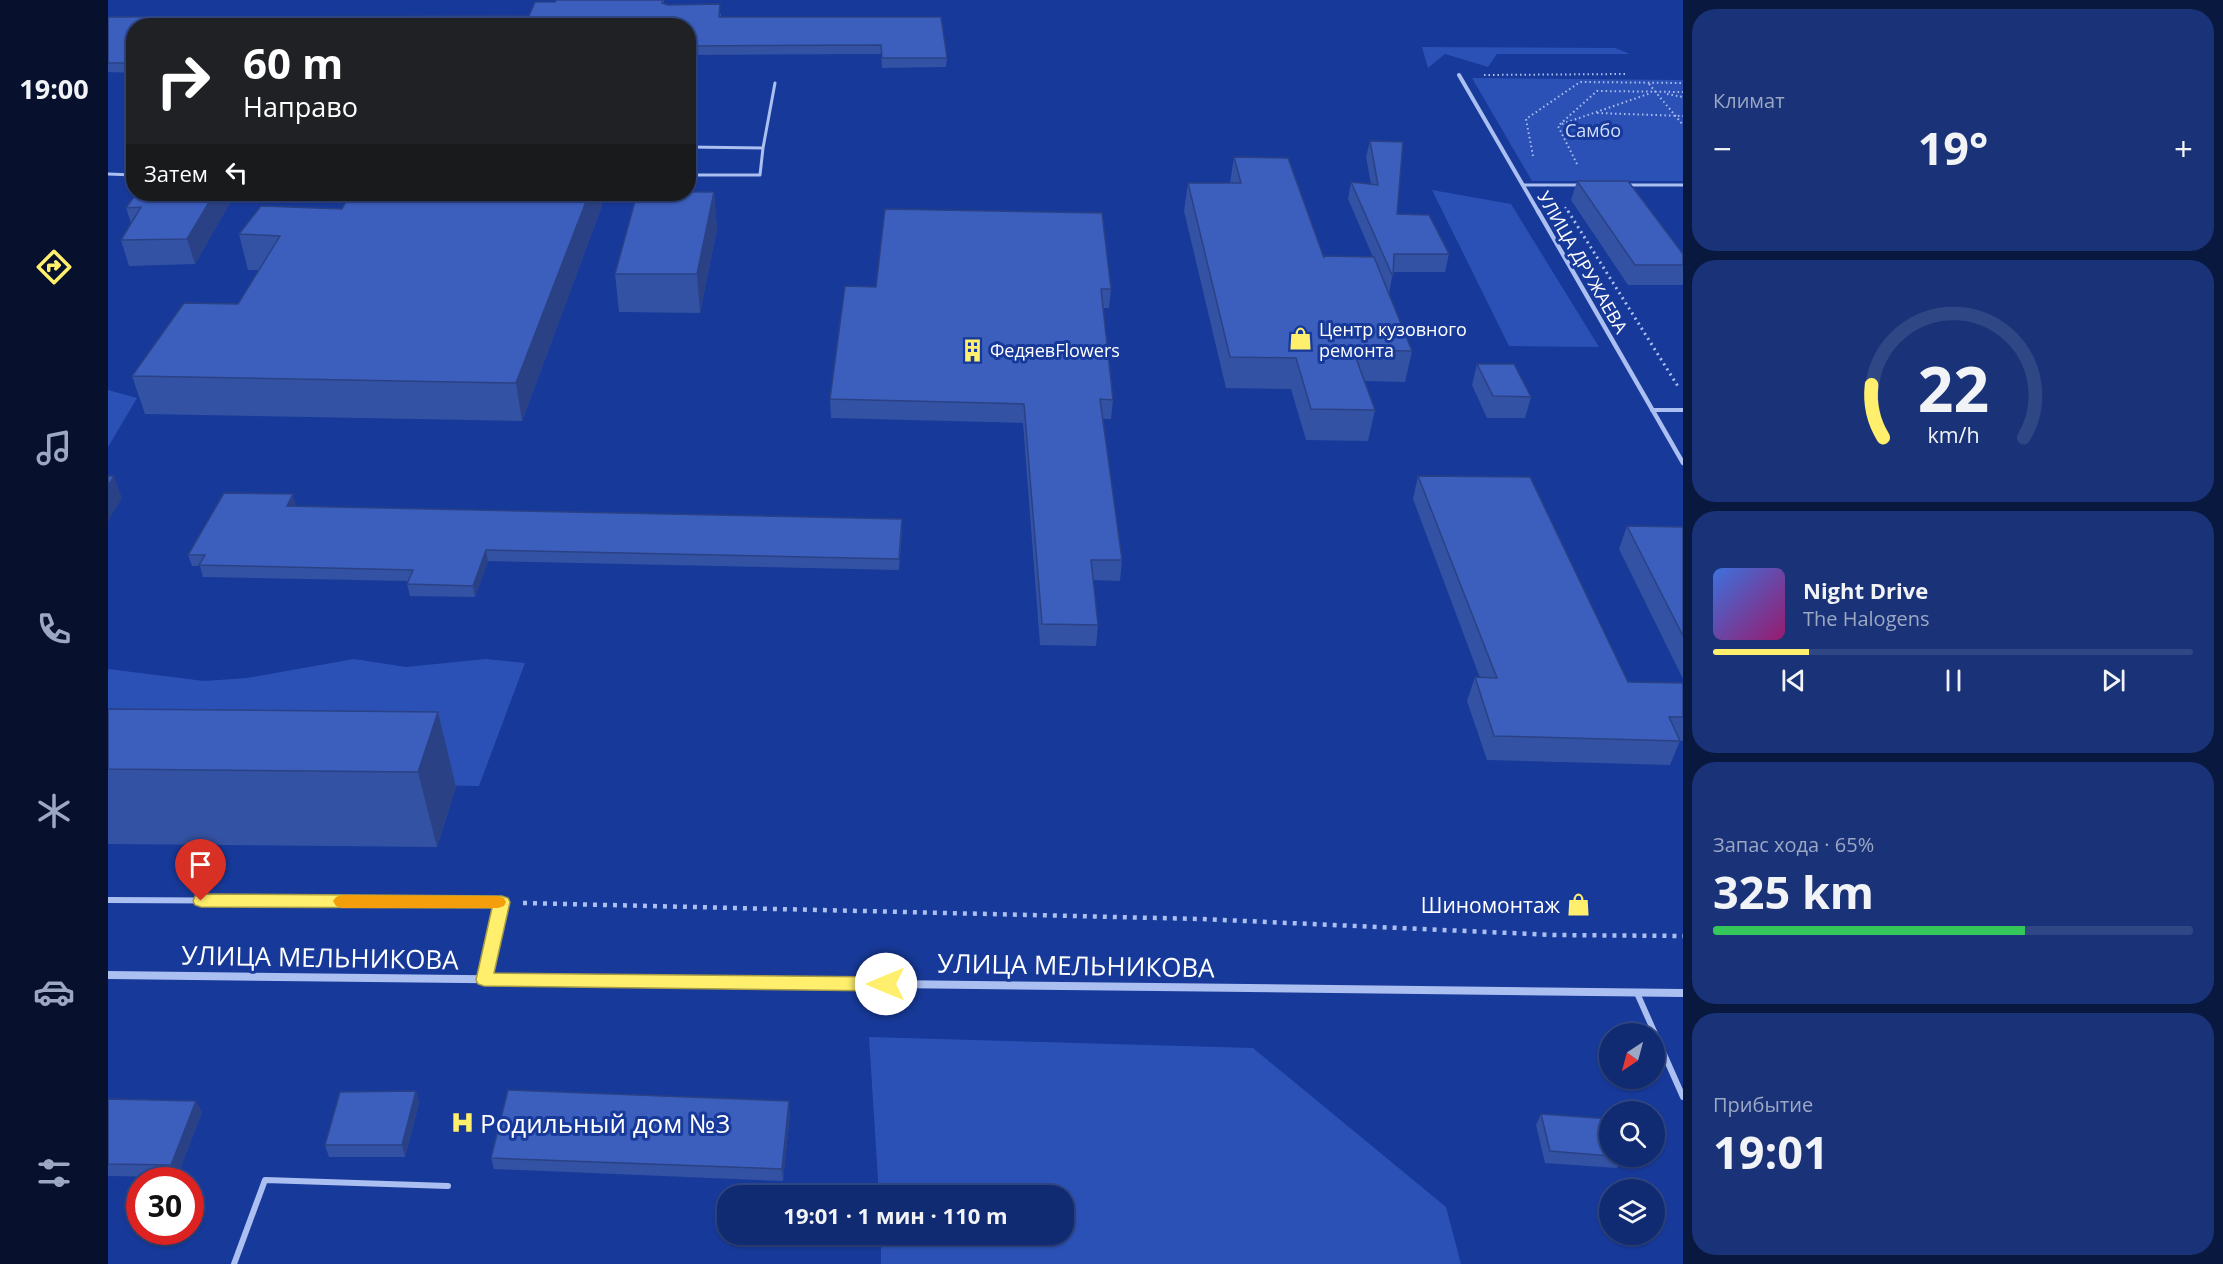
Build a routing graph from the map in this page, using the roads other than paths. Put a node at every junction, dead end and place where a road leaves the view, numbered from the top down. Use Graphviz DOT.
graph roads {
  1 [pos="1459,75"];
  2 [pos="775,83"];
  3 [pos="696,147"];
  4 [pos="763,148"];
  5 [pos="108,174"];
  6 [pos="126,175"];
  7 [pos="696,175"];
  8 [pos="1524,185"];
  9 [pos="1592,185"];
  10 [pos="1615,185"];
  11 [pos="1683,185"];
  12 [pos="1652,410"];
  13 [pos="1683,410"];
  14 [pos="1683,463"];
  15 [pos="108,900"];
  16 [pos="108,975"];
  17 [pos="484,980"];
  18 [pos="1637,993"];
  19 [pos="1683,993"];
  20 [pos="1683,1097"];
  21 [pos="448,1186"];
  22 [pos="234,1264"];
  1 -- 8 [label="street, УЛИЦА ДРУЖАЕВА"];
  2 -- 4 [label="lane"];
  3 -- 4 [label="lane"];
  4 -- 7 [label="lane"];
  5 -- 6 [label="lane"];
  8 -- 9 [label="lane"];
  8 -- 12 [label="street, УЛИЦА ДРУЖАЕВА"];
  10 -- 11 [label="lane"];
  12 -- 13 [label="lane"];
  12 -- 14 [label="street, УЛИЦА ДРУЖАЕВА"];
  15 -- 17 [label="lane"];
  16 -- 17 [label="street, УЛИЦА МЕЛЬНИКОВА"];
  17 -- 18 [label="street, УЛИЦА МЕЛЬНИКОВА"];
  18 -- 19 [label="street, УЛИЦА МЕЛЬНИКОВА"];
  18 -- 20 [label="lane"];
  21 -- 22 [label="lane"];
}
